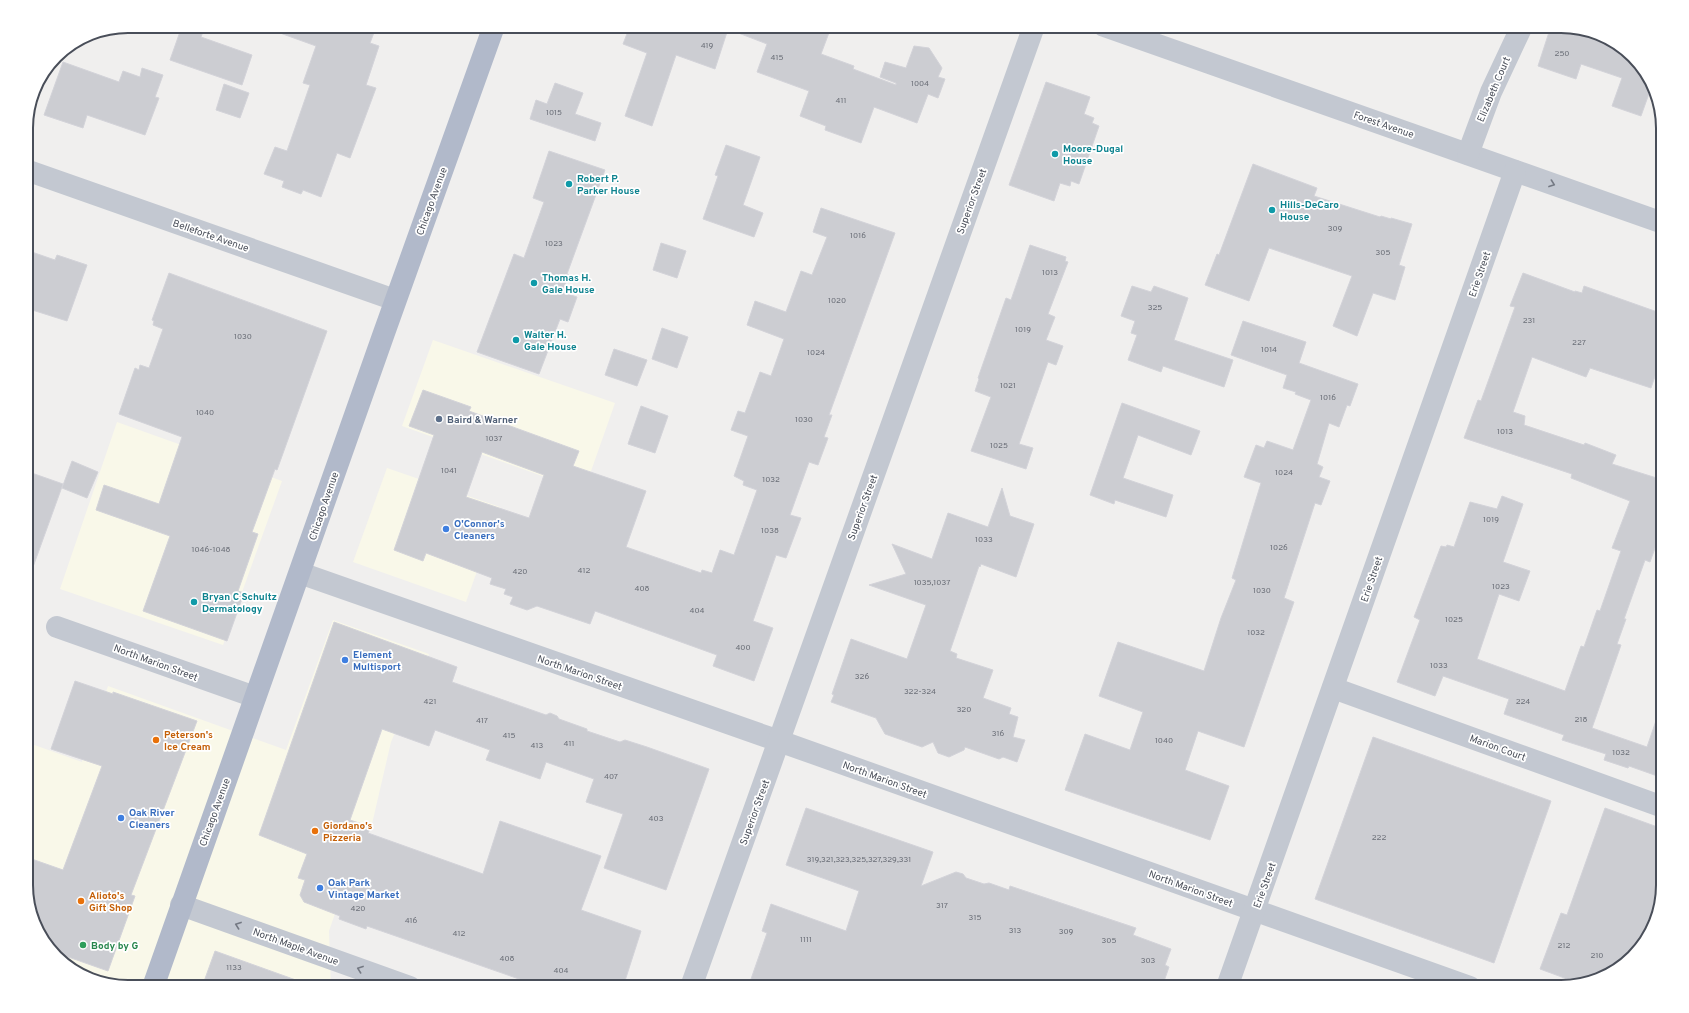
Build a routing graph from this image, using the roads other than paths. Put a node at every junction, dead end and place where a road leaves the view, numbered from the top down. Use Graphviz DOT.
graph roads {
  1 [pos="491,33"];
  2 [pos="1032,33"];
  3 [pos="1124,33"];
  4 [pos="1519,33"];
  5 [pos="1468,154"];
  6 [pos="1515,171"];
  7 [pos="33,172"];
  8 [pos="1656,221"];
  9 [pos="395,300"];
  10 [pos="300,573"];
  11 [pos="57,627"];
  12 [pos="1333,688"];
  13 [pos="255,697"];
  14 [pos="779,741"];
  15 [pos="1656,804"];
  16 [pos="181,905"];
  17 [pos="1254,910"];
  18 [pos="155,980"];
  19 [pos="390,980"];
  20 [pos="694,980"];
  21 [pos="1229,980"];
  22 [pos="1450,980"];
  1 -- 9 [label="main road, Chicago Avenue"];
  2 -- 14 [label="street, Superior Street"];
  3 -- 5 [label="street, Forest Avenue"];
  4 -- 5 [label="street, Elizabeth Court"];
  5 -- 6 [label="street, Forest Avenue"];
  6 -- 8 [label="street, Forest Avenue, one-way"];
  6 -- 12 [label="street, Erie Street"];
  7 -- 9 [label="street, Belleforte Avenue"];
  9 -- 10 [label="main road, Chicago Avenue"];
  10 -- 13 [label="main road, Chicago Avenue"];
  10 -- 14 [label="street, North Marion Street"];
  11 -- 13 [label="street, North Marion Street"];
  12 -- 15 [label="street, Marion Court"];
  12 -- 17 [label="street, Erie Street"];
  13 -- 16 [label="main road, Chicago Avenue"];
  14 -- 17 [label="street, North Marion Street"];
  14 -- 20 [label="street, Superior Street"];
  16 -- 18 [label="main road, Chicago Avenue"];
  19 -- 16 [label="street, North Maple Avenue, one-way"];
  17 -- 21 [label="street, Erie Street"];
  17 -- 22 [label="street, North Marion Street"];
}
